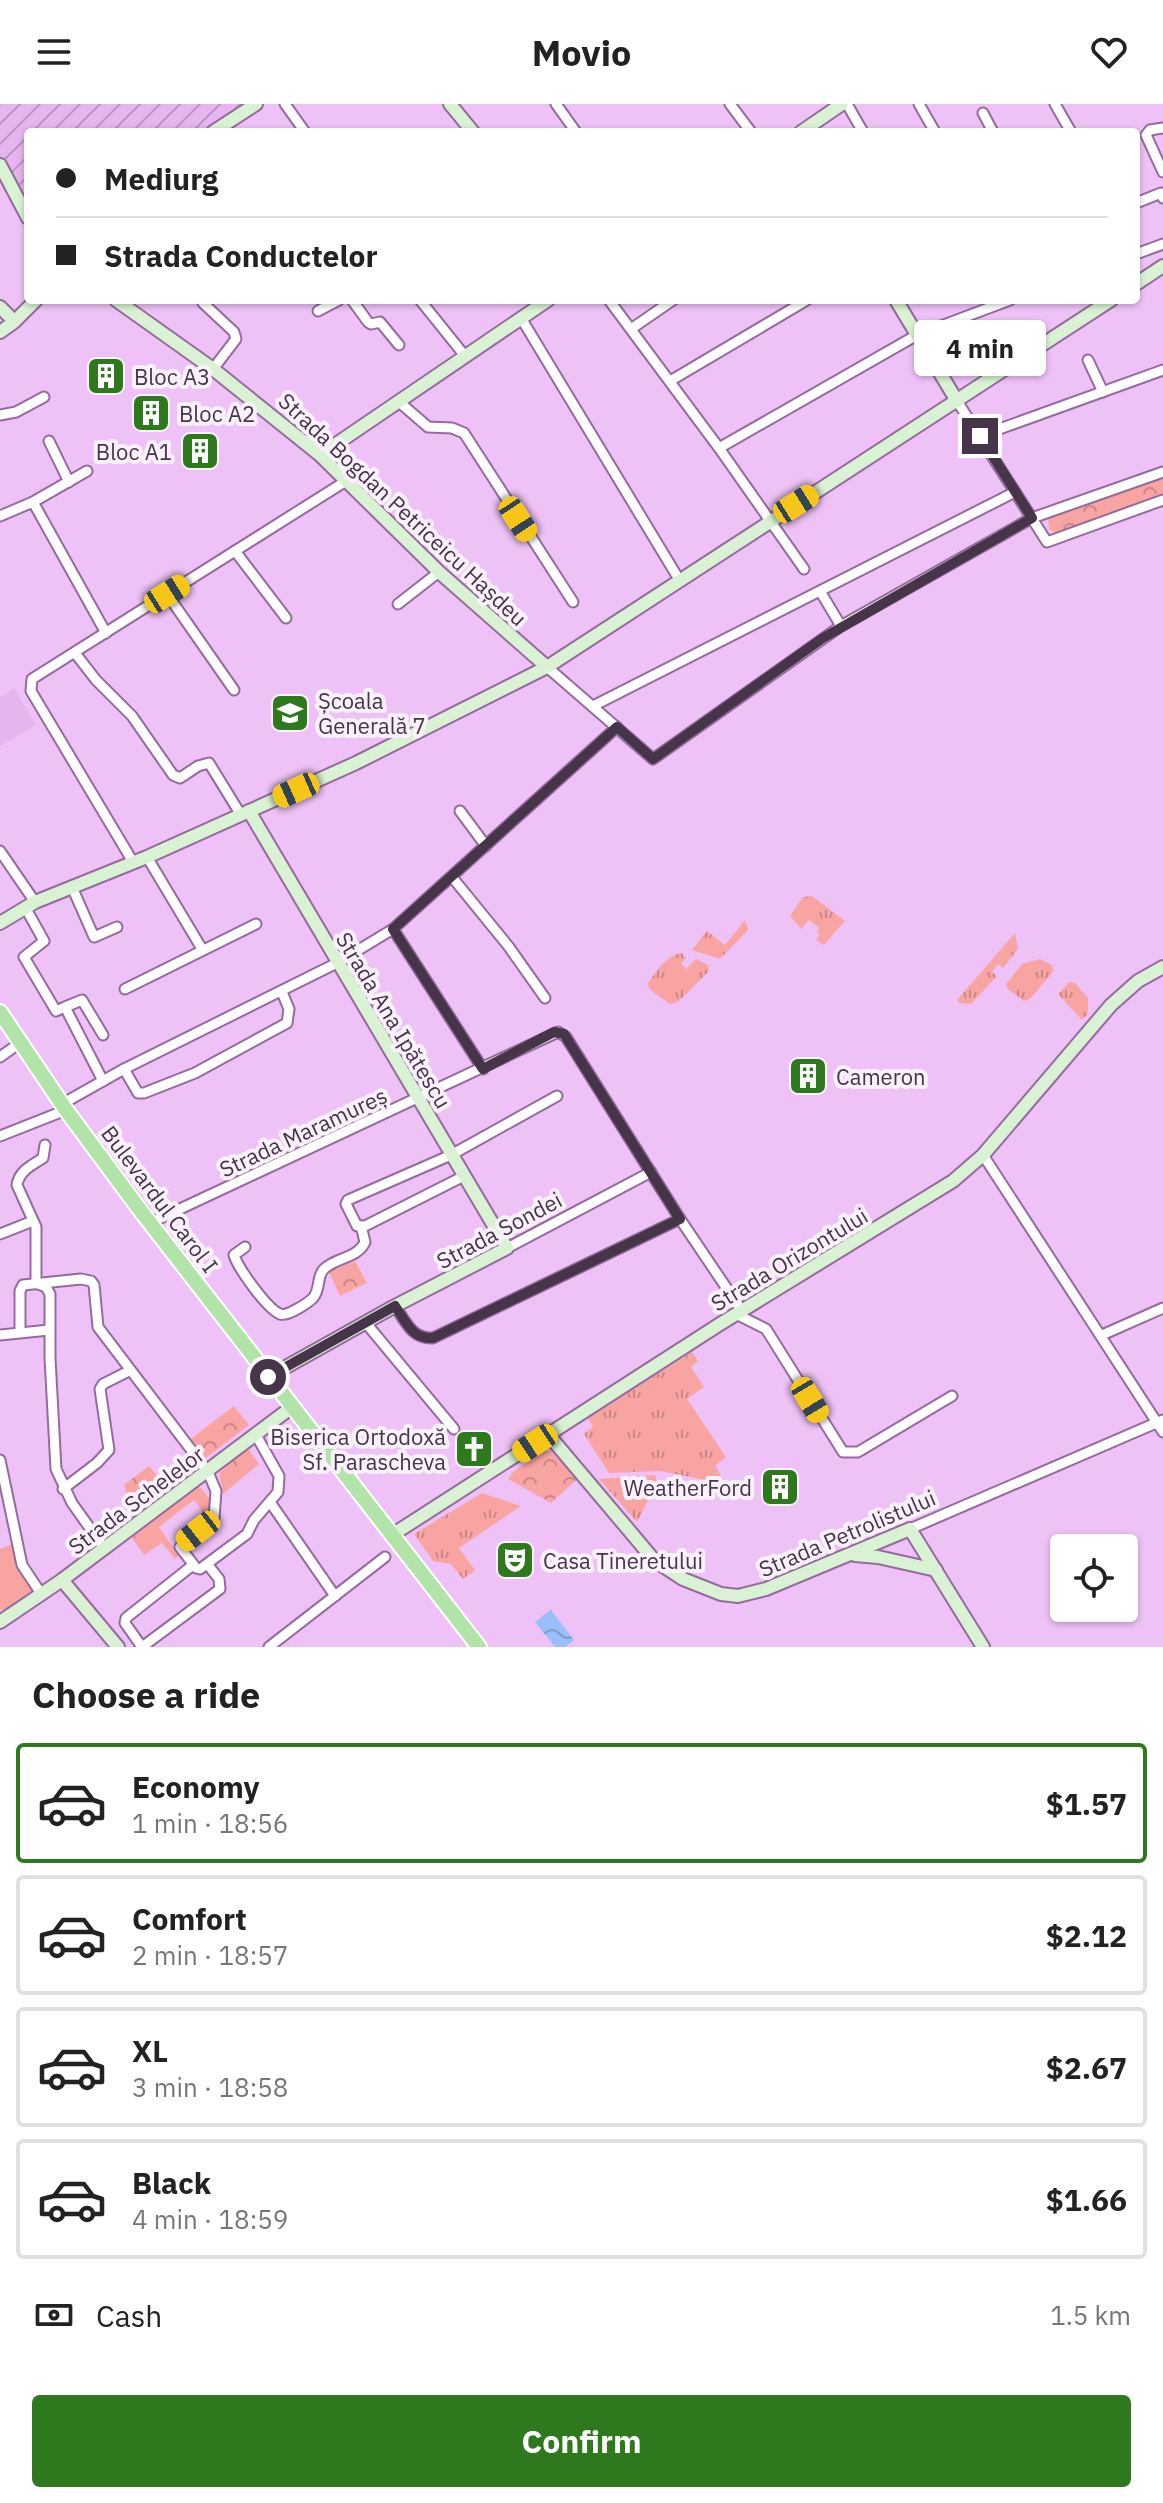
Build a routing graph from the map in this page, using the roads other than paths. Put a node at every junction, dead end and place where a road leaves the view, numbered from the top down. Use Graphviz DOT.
graph roads {
  1 [pos="256,104"];
  2 [pos="285,104"];
  3 [pos="450,104"];
  4 [pos="556,104"];
  5 [pos="730,104"];
  6 [pos="844,104"];
  7 [pos="919,104"];
  8 [pos="1055,104"];
  9 [pos="983,113"];
  10 [pos="221,128"];
  11 [pos="302,128"];
  12 [pos="470,128"];
  13 [pos="573,128"];
  14 [pos="748,128"];
  15 [pos="807,128"];
  16 [pos="860,128"];
  17 [pos="933,128"];
  18 [pos="991,128"];
  19 [pos="1069,128"];
  20 [pos="1163,128"];
  21 [pos="0,165"];
  22 [pos="1163,172"];
  23 [pos="1162,195"];
  24 [pos="1140,202"];
  25 [pos="24,210"];
  26 [pos="1159,246"];
  27 [pos="1140,253"];
  28 [pos="1163,265"];
  29 [pos="1140,281"];
  30 [pos="24,299"];
  31 [pos="32,304"];
  32 [pos="122,304"];
  33 [pos="204,304"];
  34 [pos="331,304"];
  35 [pos="355,304"];
  36 [pos="423,304"];
  37 [pos="542,304"];
  38 [pos="612,304"];
  39 [pos="667,304"];
  40 [pos="801,304"];
  41 [pos="898,304"];
  42 [pos="999,304"];
  43 [pos="1105,304"];
  44 [pos="318,311"];
  45 [pos="5,312"];
  46 [pos="521,318"];
  47 [pos="631,329"];
  48 [pos="0,330"];
  49 [pos="917,335"];
  50 [pos="399,345"];
  51 [pos="465,356"];
  52 [pos="1088,360"];
  53 [pos="213,369"];
  54 [pos="1163,370"];
  55 [pos="670,381"];
  56 [pos="1103,392"];
  57 [pos="44,397"];
  58 [pos="398,401"];
  59 [pos="957,401"];
  60 [pos="0,415"];
  61 [pos="980,436"];
  62 [pos="49,441"];
  63 [pos="719,448"];
  64 [pos="320,455"];
  65 [pos="87,471"];
  66 [pos="1163,472"];
  67 [pos="346,481"];
  68 [pos="69,482"];
  69 [pos="1015,492"];
  70 [pos="1163,500"];
  71 [pos="33,502"];
  72 [pos="0,516"];
  73 [pos="1032,518"];
  74 [pos="771,520"];
  75 [pos="235,551"];
  76 [pos="804,569"];
  77 [pos="439,572"];
  78 [pos="680,581"];
  79 [pos="820,591"];
  80 [pos="167,594"];
  81 [pos="573,602"];
  82 [pos="398,604"];
  83 [pos="286,618"];
  84 [pos="841,626"];
  85 [pos="106,633"];
  86 [pos="75,653"];
  87 [pos="547,667"];
  88 [pos="234,690"];
  89 [pos="593,706"];
  90 [pos="617,727"];
  91 [pos="460,811"];
  92 [pos="245,813"];
  93 [pos="486,846"];
  94 [pos="0,851"];
  95 [pos="147,857"];
  96 [pos="133,862"];
  97 [pos="452,877"];
  98 [pos="72,887"];
  99 [pos="30,904"];
  100 [pos="0,923"];
  101 [pos="256,924"];
  102 [pos="117,927"];
  103 [pos="393,929"];
  104 [pos="202,949"];
  105 [pos="337,963"];
  106 [pos="1163,967"];
  107 [pos="125,989"];
  108 [pos="282,992"];
  109 [pos="545,998"];
  110 [pos="65,1007"];
  111 [pos="0,1012"];
  112 [pos="103,1035"];
  113 [pos="21,1042"];
  114 [pos="0,1057"];
  115 [pos="124,1069"];
  116 [pos="483,1069"];
  117 [pos="103,1081"];
  118 [pos="557,1096"];
  119 [pos="418,1099"];
  120 [pos="64,1107"];
  121 [pos="0,1136"];
  122 [pos="45,1145"];
  123 [pos="451,1155"];
  124 [pos="983,1155"];
  125 [pos="651,1172"];
  126 [pos="464,1176"];
  127 [pos="680,1219"];
  128 [pos="33,1221"];
  129 [pos="150,1223"];
  130 [pos="361,1226"];
  131 [pos="0,1234"];
  132 [pos="245,1247"];
  133 [pos="507,1248"];
  134 [pos="36,1282"];
  135 [pos="395,1306"];
  136 [pos="1163,1308"];
  137 [pos="739,1312"];
  138 [pos="365,1322"];
  139 [pos="49,1330"];
  140 [pos="20,1332"];
  141 [pos="0,1335"];
  142 [pos="1102,1335"];
  143 [pos="129,1371"];
  144 [pos="268,1377"];
  145 [pos="952,1396"];
  146 [pos="292,1407"];
  147 [pos="1159,1421"];
  148 [pos="454,1429"];
  149 [pos="1163,1432"];
  150 [pos="547,1433"];
  151 [pos="256,1435"];
  152 [pos="0,1460"];
  153 [pos="208,1472"];
  154 [pos="63,1489"];
  155 [pos="270,1502"];
  156 [pos="910,1529"];
  157 [pos="392,1535"];
  158 [pos="104,1548"];
  159 [pos="848,1556"];
  160 [pos="385,1557"];
  161 [pos="193,1565"];
  162 [pos="208,1565"];
  163 [pos="936,1570"];
  164 [pos="62,1580"];
  165 [pos="42,1595"];
  166 [pos="335,1596"];
  167 [pos="0,1622"];
  168 [pos="118,1647"];
  169 [pos="142,1647"];
  170 [pos="269,1647"];
  171 [pos="479,1647"];
  172 [pos="983,1647"];
  1 -- 10 [label="street"];
  2 -- 11 [label="street"];
  3 -- 12 [label="street"];
  4 -- 13 [label="street"];
  5 -- 14 [label="street"];
  6 -- 15 [label="street"];
  6 -- 16 [label="street"];
  7 -- 17 [label="street"];
  8 -- 19 [label="street"];
  9 -- 18 [label="street"];
  20 -- 22 [label="street"];
  21 -- 25 [label="street"];
  23 -- 24 [label="street"];
  26 -- 27 [label="street"];
  26 -- 28 [label="street"];
  28 -- 29 [label="street"];
  30 -- 45 [label="street"];
  31 -- 48 [label="street"];
  32 -- 53 [label="street, Strada Bogdan Petriceicu Hașdeu"];
  33 -- 53 [label="street"];
  34 -- 44 [label="street"];
  35 -- 50 [label="street"];
  36 -- 51 [label="street"];
  37 -- 46 [label="street"];
  38 -- 47 [label="street"];
  39 -- 47 [label="street"];
  40 -- 55 [label="street"];
  41 -- 49 [label="street"];
  42 -- 49 [label="street"];
  43 -- 59 [label="street"];
  45 -- 48 [label="street"];
  46 -- 51 [label="street"];
  46 -- 78 [label="street"];
  47 -- 55 [label="street"];
  49 -- 59 [label="street"];
  49 -- 63 [label="street"];
  51 -- 58 [label="street"];
  52 -- 56 [label="street"];
  53 -- 64 [label="street, Strada Bogdan Petriceicu Hașdeu"];
  54 -- 56 [label="street"];
  55 -- 63 [label="street"];
  56 -- 61 [label="street"];
  57 -- 60 [label="street"];
  58 -- 64 [label="street"];
  58 -- 81 [label="street"];
  59 -- 61 [label="street"];
  59 -- 74 [label="street"];
  61 -- 69 [label="street"];
  62 -- 68 [label="street"];
  63 -- 74 [label="street"];
  64 -- 67 [label="street, Strada Bogdan Petriceicu Hașdeu"];
  65 -- 68 [label="street"];
  66 -- 73 [label="street"];
  67 -- 75 [label="street"];
  67 -- 77 [label="street, Strada Bogdan Petriceicu Hașdeu"];
  68 -- 71 [label="street"];
  69 -- 73 [label="street"];
  69 -- 79 [label="street"];
  70 -- 73 [label="street"];
  71 -- 72 [label="street"];
  71 -- 85 [label="street"];
  73 -- 84 [label="street"];
  74 -- 76 [label="street"];
  74 -- 78 [label="street"];
  75 -- 80 [label="street"];
  75 -- 83 [label="street"];
  77 -- 82 [label="street"];
  77 -- 87 [label="street, Strada Bogdan Petriceicu Hașdeu"];
  78 -- 87 [label="street"];
  79 -- 84 [label="street"];
  79 -- 89 [label="street"];
  80 -- 85 [label="street"];
  80 -- 88 [label="street"];
  84 -- 90 [label="street, Strada Bogdan Petriceicu Hașdeu"];
  85 -- 86 [label="street"];
  86 -- 92 [label="street"];
  86 -- 96 [label="street"];
  87 -- 89 [label="street, Strada Bogdan Petriceicu Hașdeu"];
  87 -- 92 [label="street"];
  89 -- 90 [label="street, Strada Bogdan Petriceicu Hașdeu"];
  90 -- 93 [label="street"];
  91 -- 93 [label="street"];
  92 -- 95 [label="street"];
  92 -- 105 [label="street, Strada Ana Ipătescu"];
  93 -- 97 [label="street"];
  94 -- 99 [label="street"];
  95 -- 96 [label="street"];
  95 -- 104 [label="street"];
  96 -- 98 [label="street"];
  97 -- 103 [label="street"];
  97 -- 109 [label="street"];
  98 -- 99 [label="street"];
  98 -- 102 [label="street"];
  99 -- 100 [label="street"];
  99 -- 110 [label="street"];
  101 -- 104 [label="street"];
  103 -- 105 [label="street"];
  103 -- 116 [label="street"];
  104 -- 107 [label="street"];
  105 -- 108 [label="street"];
  105 -- 119 [label="street, Strada Ana Ipătescu"];
  106 -- 124 [label="street, Strada Orizontului"];
  108 -- 115 [label="street"];
  108 -- 115 [label="street"];
  110 -- 112 [label="street"];
  110 -- 117 [label="street"];
  111 -- 113 [label="main road, Bulevardul Carol I"];
  113 -- 114 [label="street"];
  113 -- 120 [label="main road, Bulevardul Carol I"];
  115 -- 117 [label="street"];
  116 -- 119 [label="street, Strada Maramureș"];
  116 -- 125 [label="street, Strada Maramureș"];
  117 -- 120 [label="street"];
  118 -- 123 [label="street"];
  119 -- 123 [label="street, Strada Ana Ipătescu"];
  119 -- 129 [label="street, Strada Maramureș"];
  120 -- 121 [label="street"];
  120 -- 129 [label="main road, Bulevardul Carol I"];
  122 -- 128 [label="street"];
  123 -- 126 [label="street, Strada Ana Ipătescu"];
  123 -- 130 [label="street"];
  124 -- 137 [label="street, Strada Orizontului"];
  124 -- 142 [label="street"];
  125 -- 127 [label="street, Strada Maramureș"];
  125 -- 133 [label="street, Strada Sondei"];
  126 -- 130 [label="street"];
  126 -- 133 [label="street, Strada Ana Ipătescu"];
  127 -- 135 [label="street"];
  127 -- 137 [label="street, Strada Maramureș"];
  128 -- 131 [label="street"];
  128 -- 134 [label="street"];
  129 -- 144 [label="main road, Bulevardul Carol I"];
  130 -- 132 [label="street"];
  133 -- 135 [label="street, Strada Sondei"];
  134 -- 139 [label="street"];
  134 -- 140 [label="street"];
  134 -- 143 [label="street"];
  135 -- 138 [label="street, Strada Sondei"];
  136 -- 142 [label="street"];
  137 -- 145 [label="street"];
  137 -- 150 [label="street, Strada Orizontului"];
  138 -- 144 [label="street, Strada Sondei"];
  138 -- 148 [label="street"];
  139 -- 140 [label="street"];
  139 -- 154 [label="street"];
  140 -- 141 [label="street"];
  142 -- 147 [label="street"];
  143 -- 153 [label="street"];
  143 -- 154 [label="street"];
  144 -- 146 [label="main road, Bulevardul Carol I"];
  146 -- 151 [label="street, Strada Schelelor"];
  146 -- 157 [label="main road, Bulevardul Carol I"];
  147 -- 149 [label="street"];
  147 -- 156 [label="street, Strada Petrolistului"];
  150 -- 157 [label="street, Strada Orizontului"];
  150 -- 159 [label="street, Strada Petrolistului"];
  151 -- 153 [label="street, Strada Schelelor"];
  151 -- 155 [label="street"];
  152 -- 165 [label="street"];
  153 -- 158 [label="street, Strada Schelelor"];
  153 -- 161 [label="street"];
  154 -- 158 [label="street"];
  155 -- 162 [label="street"];
  155 -- 166 [label="street"];
  156 -- 159 [label="street, Strada Petrolistului"];
  156 -- 163 [label="street"];
  157 -- 171 [label="main road, Bulevardul Carol I"];
  158 -- 164 [label="street, Strada Schelelor"];
  159 -- 163 [label="street"];
  160 -- 166 [label="street"];
  161 -- 162 [label="street"];
  161 -- 169 [label="street"];
  162 -- 169 [label="street"];
  163 -- 172 [label="street"];
  164 -- 165 [label="street, Strada Schelelor"];
  164 -- 168 [label="street"];
  165 -- 167 [label="street, Strada Schelelor"];
  166 -- 170 [label="street"];
}
